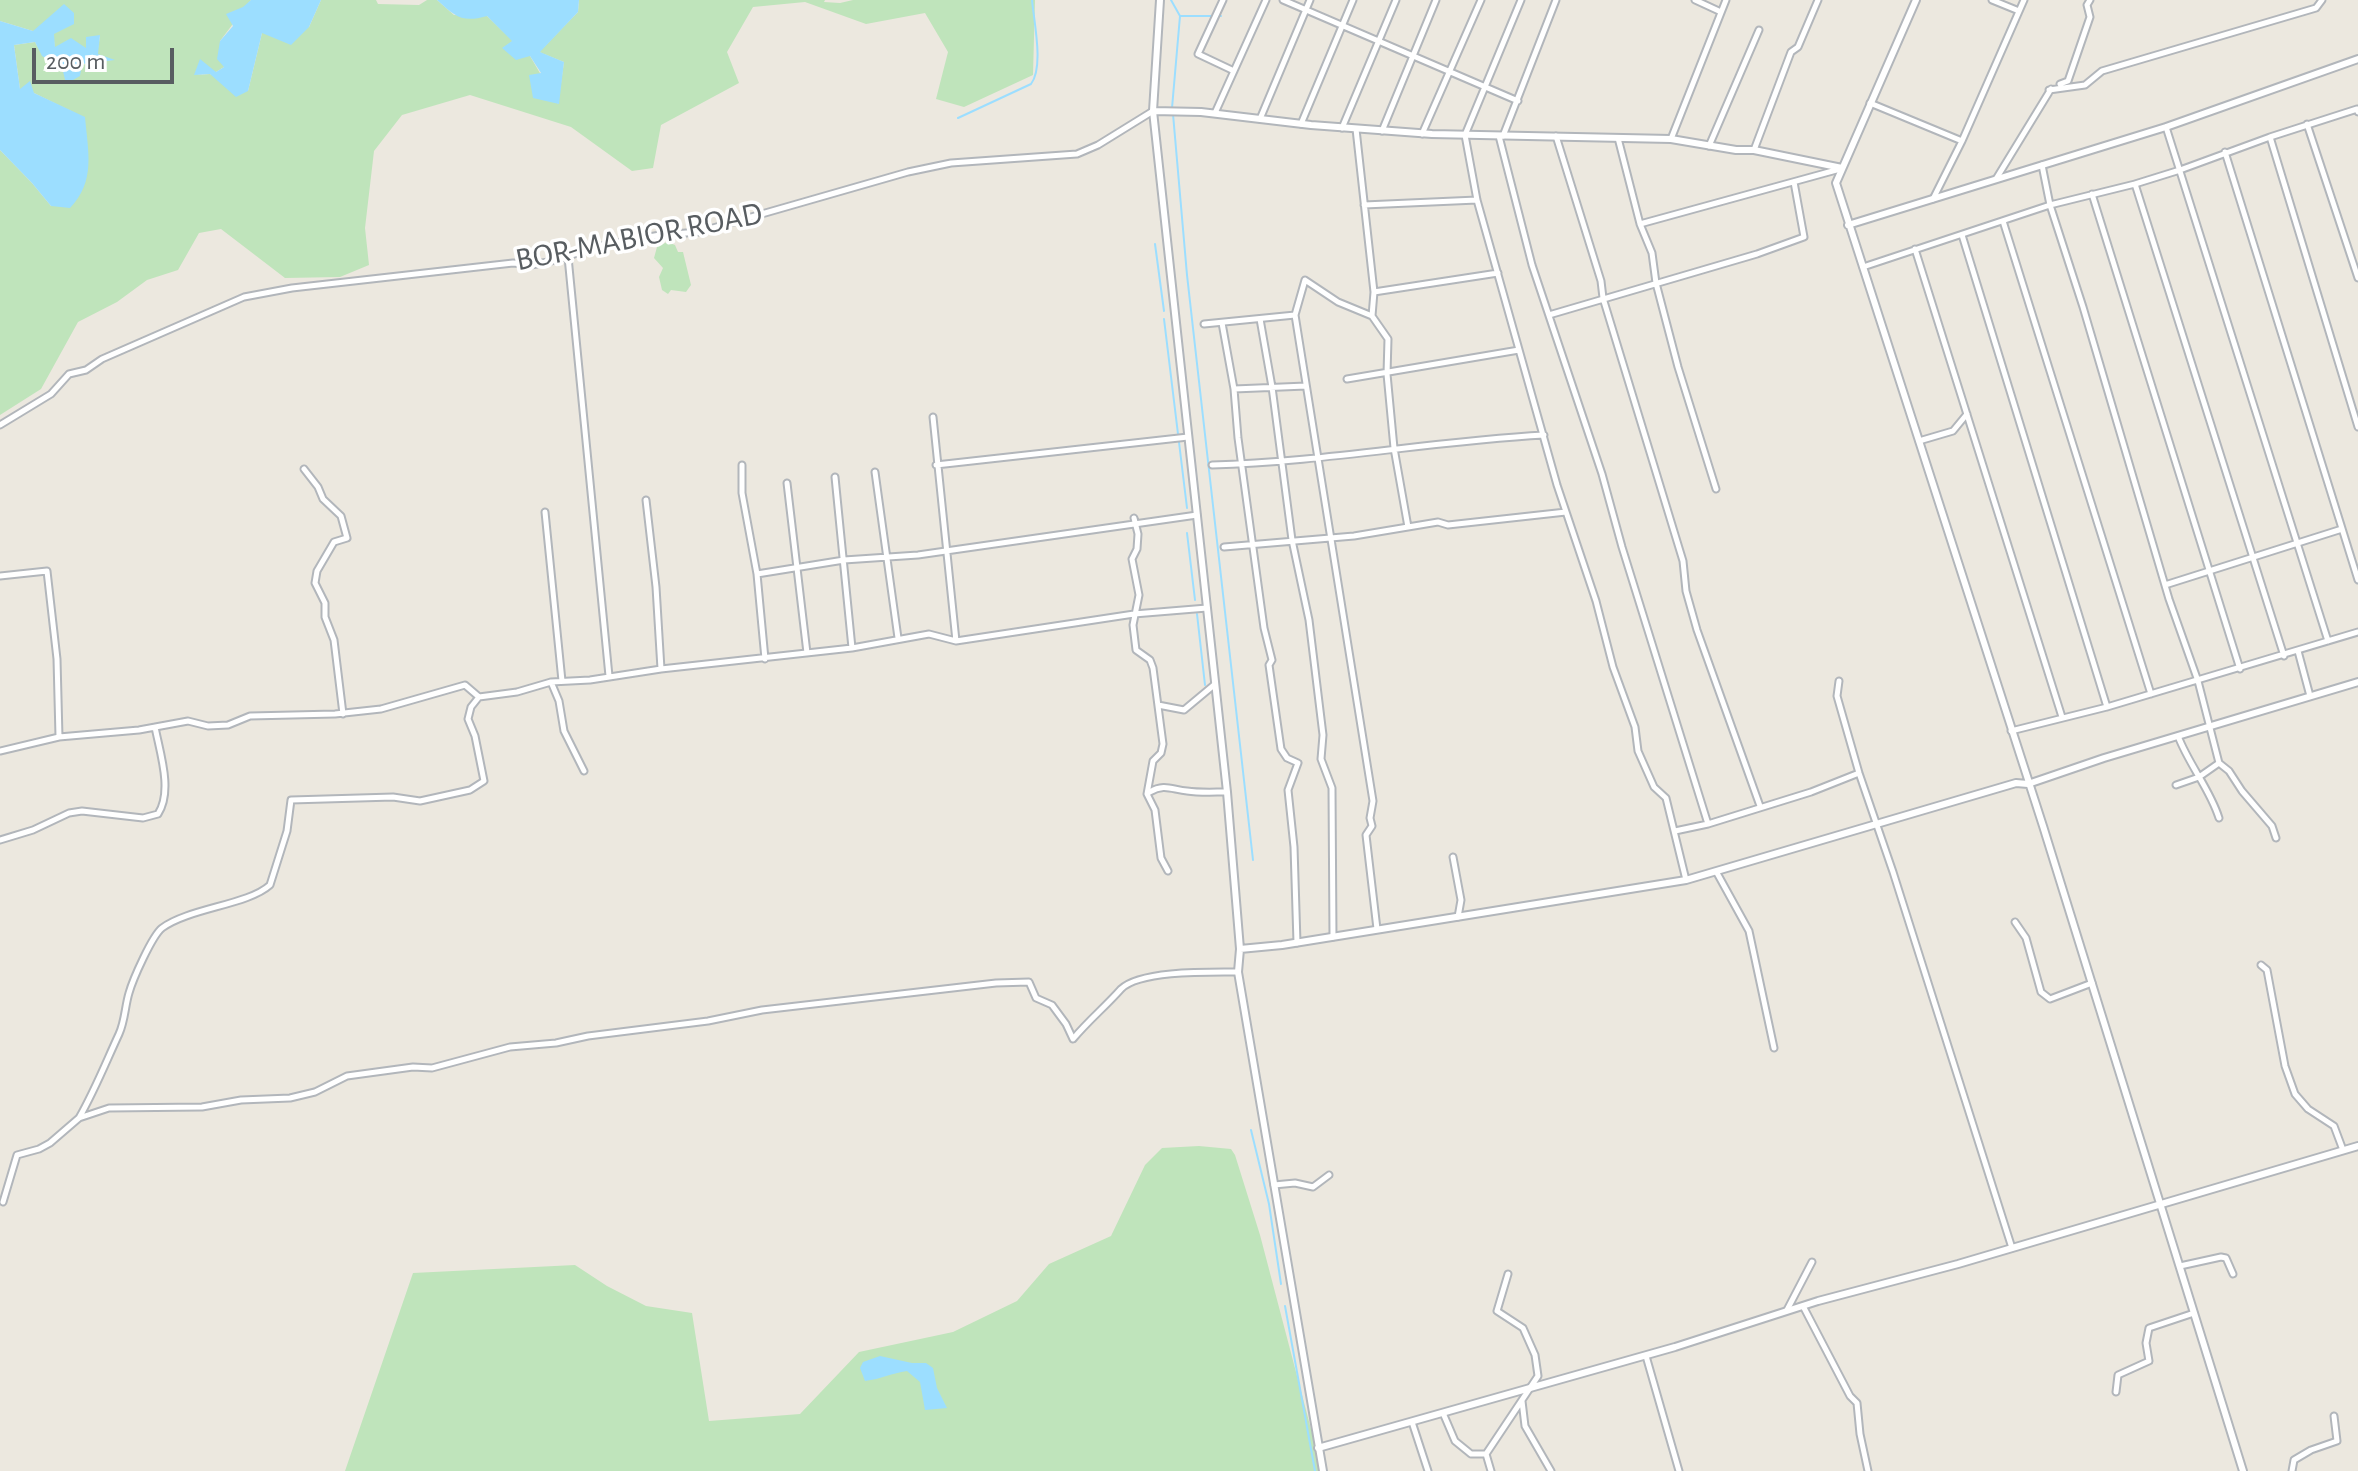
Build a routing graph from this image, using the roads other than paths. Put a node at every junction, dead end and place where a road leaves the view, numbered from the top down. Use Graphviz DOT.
graph roads {
  1 [pos="1160,0"];
  2 [pos="1223,0"];
  3 [pos="1266,0"];
  4 [pos="1283,0"];
  5 [pos="1310,0"];
  6 [pos="1353,0"];
  7 [pos="1396,0"];
  8 [pos="1436,0"];
  9 [pos="1481,0"];
  10 [pos="1521,0"];
  11 [pos="1556,0"];
  12 [pos="1695,0"];
  13 [pos="1726,0"];
  14 [pos="1818,0"];
  15 [pos="1992,0"];
  16 [pos="2024,0"];
  17 [pos="2090,0"];
  18 [pos="2322,0"];
  19 [pos="1914,1"];
  20 [pos="1306,10"];
  21 [pos="2019,11"];
  22 [pos="1721,12"];
  23 [pos="1342,26"];
  24 [pos="1759,30"];
  25 [pos="1378,42"];
  26 [pos="1412,57"];
  27 [pos="2358,59"];
  28 [pos="1234,71"];
  29 [pos="1449,73"];
  30 [pos="1485,87"];
  31 [pos="2049,90"];
  32 [pos="1518,101"];
  33 [pos="1870,103"];
  34 [pos="1153,111"];
  35 [pos="2358,112"];
  36 [pos="1215,113"];
  37 [pos="1260,119"];
  38 [pos="1301,124"];
  39 [pos="2307,124"];
  40 [pos="2166,127"];
  41 [pos="1342,128"];
  42 [pos="1356,129"];
  43 [pos="1382,131"];
  44 [pos="1422,134"];
  45 [pos="1465,135"];
  46 [pos="1501,136"];
  47 [pos="1556,136"];
  48 [pos="2270,137"];
  49 [pos="1618,138"];
  50 [pos="1671,139"];
  51 [pos="1962,141"];
  52 [pos="1709,146"];
  53 [pos="1754,150"];
  54 [pos="2225,152"];
  55 [pos="2042,165"];
  56 [pos="1842,168"];
  57 [pos="2180,170"];
  58 [pos="1995,179"];
  59 [pos="1794,182"];
  60 [pos="2135,184"];
  61 [pos="2092,194"];
  62 [pos="1933,199"];
  63 [pos="1477,200"];
  64 [pos="1364,205"];
  65 [pos="2050,205"];
  66 [pos="2003,221"];
  67 [pos="1640,224"];
  68 [pos="1848,225"];
  69 [pos="1962,235"];
  70 [pos="1915,249"];
  71 [pos="568,257"];
  72 [pos="1862,268"];
  73 [pos="1498,273"];
  74 [pos="2358,278"];
  75 [pos="1656,283"];
  76 [pos="1374,292"];
  77 [pos="1603,298"];
  78 [pos="1295,315"];
  79 [pos="1549,315"];
  80 [pos="1372,316"];
  81 [pos="1260,319"];
  82 [pos="1222,323"];
  83 [pos="1204,324"];
  84 [pos="1519,350"];
  85 [pos="1387,374"];
  86 [pos="1347,379"];
  87 [pos="1306,386"];
  88 [pos="1272,387"];
  89 [pos="1234,389"];
  90 [pos="1967,414"];
  91 [pos="933,417"];
  92 [pos="0,425"];
  93 [pos="2358,427"];
  94 [pos="1544,435"];
  95 [pos="1188,437"];
  96 [pos="1919,441"];
  97 [pos="1394,448"];
  98 [pos="1317,459"];
  99 [pos="1282,461"];
  100 [pos="1243,464"];
  101 [pos="742,465"];
  102 [pos="936,465"];
  103 [pos="1212,465"];
  104 [pos="304,469"];
  105 [pos="875,472"];
  106 [pos="835,477"];
  107 [pos="787,483"];
  108 [pos="1716,489"];
  109 [pos="646,500"];
  110 [pos="545,512"];
  111 [pos="1566,512"];
  112 [pos="1197,515"];
  113 [pos="1135,522"];
  114 [pos="1408,527"];
  115 [pos="2342,529"];
  116 [pos="1329,537"];
  117 [pos="1292,540"];
  118 [pos="1252,544"];
  119 [pos="2296,544"];
  120 [pos="1224,547"];
  121 [pos="945,551"];
  122 [pos="888,558"];
  123 [pos="2253,558"];
  124 [pos="844,560"];
  125 [pos="797,569"];
  126 [pos="2210,571"];
  127 [pos="757,574"];
  128 [pos="0,576"];
  129 [pos="2358,580"];
  130 [pos="2165,585"];
  131 [pos="1207,608"];
  132 [pos="1134,614"];
  133 [pos="2358,632"];
  134 [pos="898,638"];
  135 [pos="956,641"];
  136 [pos="2328,641"];
  137 [pos="852,648"];
  138 [pos="2298,651"];
  139 [pos="807,653"];
  140 [pos="2284,656"];
  141 [pos="765,659"];
  142 [pos="661,669"];
  143 [pos="2240,669"];
  144 [pos="609,676"];
  145 [pos="562,681"];
  146 [pos="1839,681"];
  147 [pos="2198,681"];
  148 [pos="551,682"];
  149 [pos="2358,682"];
  150 [pos="1214,685"];
  151 [pos="2151,694"];
  152 [pos="2310,696"];
  153 [pos="479,697"];
  154 [pos="1158,705"];
  155 [pos="2107,707"];
  156 [pos="343,714"];
  157 [pos="2062,717"];
  158 [pos="2209,726"];
  159 [pos="155,727"];
  160 [pos="2011,731"];
  161 [pos="2178,736"];
  162 [pos="59,737"];
  163 [pos="0,751"];
  164 [pos="2219,763"];
  165 [pos="584,771"];
  166 [pos="1859,773"];
  167 [pos="2199,777"];
  168 [pos="2028,784"];
  169 [pos="2176,785"];
  170 [pos="1227,792"];
  171 [pos="1147,794"];
  172 [pos="1760,806"];
  173 [pos="2219,818"];
  174 [pos="1876,823"];
  175 [pos="1708,824"];
  176 [pos="1675,831"];
  177 [pos="2276,838"];
  178 [pos="0,840"];
  179 [pos="1453,857"];
  180 [pos="1168,871"];
  181 [pos="1717,873"];
  182 [pos="1686,880"];
  183 [pos="1458,917"];
  184 [pos="2015,922"];
  185 [pos="1377,929"];
  186 [pos="1333,937"];
  187 [pos="1297,943"];
  188 [pos="1240,949"];
  189 [pos="2261,965"];
  190 [pos="1238,972"];
  191 [pos="2092,983"];
  192 [pos="1774,1048"];
  193 [pos="79,1118"];
  194 [pos="2358,1146"];
  195 [pos="2343,1150"];
  196 [pos="1329,1175"];
  197 [pos="1273,1185"];
  198 [pos="3,1202"];
  199 [pos="2160,1206"];
  200 [pos="2012,1248"];
  201 [pos="1812,1262"];
  202 [pos="2180,1266"];
  203 [pos="1508,1274"];
  204 [pos="2233,1274"];
  205 [pos="1803,1306"];
  206 [pos="1786,1311"];
  207 [pos="2194,1313"];
  208 [pos="1646,1356"];
  209 [pos="1530,1389"];
  210 [pos="2116,1392"];
  211 [pos="1522,1400"];
  212 [pos="1443,1413"];
  213 [pos="2334,1416"];
  214 [pos="1412,1422"];
  215 [pos="1318,1448"];
  216 [pos="1486,1454"];
  217 [pos="1323,1471"];
  218 [pos="1428,1471"];
  219 [pos="1491,1471"];
  220 [pos="1551,1471"];
  221 [pos="1679,1471"];
  222 [pos="1868,1471"];
  223 [pos="2243,1471"];
  224 [pos="2292,1471"];
  1 -- 34 [label="street"];
  2 -- 28 [label="street"];
  3 -- 28 [label="street"];
  4 -- 20 [label="street"];
  5 -- 20 [label="street"];
  6 -- 23 [label="street"];
  7 -- 25 [label="street"];
  8 -- 26 [label="street"];
  9 -- 29 [label="street"];
  10 -- 30 [label="street"];
  11 -- 32 [label="street"];
  12 -- 22 [label="street"];
  13 -- 22 [label="street"];
  14 -- 53 [label="street"];
  15 -- 21 [label="street"];
  16 -- 21 [label="street"];
  17 -- 31 [label="street"];
  18 -- 31 [label="street"];
  19 -- 33 [label="street"];
  20 -- 23 [label="street"];
  20 -- 37 [label="street"];
  21 -- 51 [label="street"];
  22 -- 50 [label="street"];
  23 -- 25 [label="street"];
  23 -- 38 [label="street"];
  24 -- 52 [label="street"];
  25 -- 26 [label="street"];
  25 -- 41 [label="street"];
  26 -- 29 [label="street"];
  26 -- 43 [label="street"];
  27 -- 40 [label="street"];
  28 -- 36 [label="street"];
  29 -- 30 [label="street"];
  29 -- 44 [label="street"];
  30 -- 32 [label="street"];
  30 -- 45 [label="street"];
  31 -- 58 [label="street"];
  32 -- 46 [label="street"];
  33 -- 51 [label="street"];
  33 -- 56 [label="street"];
  34 -- 36 [label="street"];
  34 -- 71 [label="street, BOR-MABIOR ROAD"];
  34 -- 95 [label="street"];
  35 -- 39 [label="street"];
  36 -- 37 [label="street"];
  37 -- 38 [label="street"];
  38 -- 41 [label="street"];
  39 -- 48 [label="street"];
  39 -- 74 [label="street"];
  40 -- 55 [label="street"];
  40 -- 57 [label="street"];
  41 -- 42 [label="street"];
  42 -- 43 [label="street"];
  42 -- 64 [label="street"];
  43 -- 44 [label="street"];
  44 -- 45 [label="street"];
  45 -- 46 [label="street"];
  45 -- 63 [label="street"];
  46 -- 47 [label="street"];
  46 -- 79 [label="street"];
  47 -- 49 [label="street"];
  47 -- 77 [label="street"];
  48 -- 54 [label="street"];
  48 -- 93 [label="street"];
  49 -- 50 [label="street"];
  49 -- 67 [label="street"];
  50 -- 52 [label="street"];
  51 -- 62 [label="street"];
  52 -- 53 [label="street"];
  53 -- 56 [label="street"];
  54 -- 57 [label="street"];
  54 -- 115 [label="street"];
  55 -- 58 [label="street"];
  55 -- 65 [label="street"];
  56 -- 59 [label="street"];
  56 -- 68 [label="street"];
  57 -- 60 [label="street"];
  57 -- 119 [label="street"];
  58 -- 62 [label="street"];
  59 -- 67 [label="street"];
  59 -- 75 [label="street"];
  60 -- 61 [label="street"];
  60 -- 123 [label="street"];
  61 -- 65 [label="street"];
  61 -- 126 [label="street"];
  62 -- 68 [label="street"];
  63 -- 64 [label="street"];
  63 -- 73 [label="street"];
  64 -- 76 [label="street"];
  65 -- 66 [label="street"];
  65 -- 130 [label="street"];
  66 -- 69 [label="street"];
  66 -- 151 [label="street"];
  67 -- 75 [label="street"];
  68 -- 72 [label="street"];
  69 -- 70 [label="street"];
  69 -- 155 [label="street"];
  70 -- 72 [label="street"];
  70 -- 90 [label="street"];
  71 -- 92 [label="street, BOR-MABIOR ROAD"];
  71 -- 144 [label="street"];
  72 -- 96 [label="street"];
  73 -- 76 [label="street"];
  73 -- 84 [label="street"];
  75 -- 77 [label="street"];
  75 -- 108 [label="street"];
  76 -- 80 [label="street"];
  77 -- 79 [label="street"];
  77 -- 172 [label="street"];
  78 -- 80 [label="street"];
  78 -- 81 [label="street"];
  78 -- 87 [label="street"];
  79 -- 175 [label="street"];
  80 -- 85 [label="street"];
  81 -- 82 [label="street"];
  81 -- 88 [label="street"];
  82 -- 83 [label="street"];
  82 -- 89 [label="street"];
  84 -- 85 [label="street"];
  84 -- 94 [label="street"];
  85 -- 86 [label="street"];
  85 -- 97 [label="street"];
  87 -- 88 [label="street"];
  87 -- 98 [label="street"];
  88 -- 89 [label="street"];
  88 -- 99 [label="street"];
  89 -- 100 [label="street"];
  90 -- 96 [label="street"];
  90 -- 157 [label="street"];
  91 -- 102 [label="street"];
  94 -- 97 [label="street"];
  94 -- 111 [label="street"];
  95 -- 102 [label="street"];
  95 -- 112 [label="street"];
  96 -- 160 [label="street"];
  97 -- 98 [label="street"];
  97 -- 114 [label="street"];
  98 -- 99 [label="street"];
  98 -- 116 [label="street"];
  99 -- 100 [label="street"];
  99 -- 117 [label="street"];
  100 -- 103 [label="street"];
  100 -- 118 [label="street"];
  101 -- 127 [label="street"];
  102 -- 121 [label="street"];
  104 -- 156 [label="street"];
  105 -- 122 [label="street"];
  106 -- 124 [label="street"];
  107 -- 125 [label="street"];
  109 -- 142 [label="street"];
  110 -- 145 [label="street"];
  111 -- 114 [label="street"];
  111 -- 176 [label="street"];
  112 -- 113 [label="street"];
  112 -- 131 [label="street"];
  113 -- 121 [label="street"];
  113 -- 132 [label="street"];
  114 -- 116 [label="street"];
  115 -- 119 [label="street"];
  115 -- 129 [label="street"];
  116 -- 117 [label="street"];
  116 -- 185 [label="street"];
  117 -- 118 [label="street"];
  117 -- 186 [label="street"];
  118 -- 120 [label="street"];
  118 -- 187 [label="street"];
  119 -- 123 [label="street"];
  119 -- 136 [label="street"];
  121 -- 122 [label="street"];
  121 -- 135 [label="street"];
  122 -- 124 [label="street"];
  122 -- 134 [label="street"];
  123 -- 126 [label="street"];
  123 -- 140 [label="street"];
  124 -- 125 [label="street"];
  124 -- 137 [label="street"];
  125 -- 127 [label="street"];
  125 -- 139 [label="street"];
  126 -- 130 [label="street"];
  126 -- 143 [label="street"];
  127 -- 141 [label="street"];
  128 -- 162 [label="street"];
  130 -- 147 [label="street"];
  131 -- 132 [label="street"];
  131 -- 150 [label="street"];
  132 -- 135 [label="street"];
  132 -- 154 [label="street"];
  133 -- 136 [label="street"];
  134 -- 135 [label="street"];
  134 -- 137 [label="street"];
  136 -- 138 [label="street"];
  137 -- 139 [label="street"];
  138 -- 140 [label="street"];
  138 -- 152 [label="street"];
  139 -- 141 [label="street"];
  140 -- 143 [label="street"];
  141 -- 142 [label="street"];
  142 -- 144 [label="street"];
  143 -- 147 [label="street"];
  144 -- 145 [label="street"];
  145 -- 148 [label="street"];
  146 -- 166 [label="street"];
  147 -- 151 [label="street"];
  147 -- 158 [label="street"];
  148 -- 153 [label="street"];
  148 -- 165 [label="street"];
  149 -- 152 [label="street"];
  150 -- 154 [label="street"];
  150 -- 170 [label="street"];
  151 -- 155 [label="street"];
  152 -- 158 [label="street"];
  153 -- 156 [label="street"];
  153 -- 193 [label="street"];
  154 -- 171 [label="street"];
  155 -- 157 [label="street"];
  156 -- 159 [label="street"];
  157 -- 160 [label="street"];
  158 -- 161 [label="street"];
  158 -- 164 [label="street"];
  159 -- 162 [label="street"];
  159 -- 178 [label="street"];
  160 -- 168 [label="street"];
  161 -- 167 [label="street"];
  161 -- 168 [label="street"];
  162 -- 163 [label="street"];
  164 -- 167 [label="street"];
  164 -- 177 [label="street"];
  166 -- 172 [label="street"];
  166 -- 174 [label="street"];
  167 -- 169 [label="street"];
  167 -- 173 [label="street"];
  168 -- 174 [label="street"];
  168 -- 191 [label="street"];
  170 -- 171 [label="street"];
  170 -- 188 [label="street"];
  171 -- 180 [label="street"];
  172 -- 175 [label="street"];
  174 -- 181 [label="street"];
  174 -- 200 [label="street"];
  175 -- 176 [label="street"];
  176 -- 182 [label="street"];
  179 -- 183 [label="street"];
  181 -- 182 [label="street"];
  181 -- 192 [label="street"];
  182 -- 183 [label="street"];
  183 -- 185 [label="street"];
  184 -- 191 [label="street"];
  185 -- 186 [label="street"];
  186 -- 187 [label="street"];
  187 -- 188 [label="street"];
  188 -- 190 [label="street"];
  189 -- 195 [label="street"];
  190 -- 193 [label="street"];
  190 -- 197 [label="street"];
  191 -- 199 [label="street"];
  193 -- 198 [label="street"];
  194 -- 195 [label="street"];
  195 -- 199 [label="street"];
  196 -- 197 [label="street"];
  197 -- 215 [label="street"];
  199 -- 200 [label="street"];
  199 -- 202 [label="street"];
  200 -- 205 [label="street"];
  201 -- 206 [label="street"];
  202 -- 204 [label="street"];
  202 -- 207 [label="street"];
  203 -- 209 [label="street"];
  205 -- 206 [label="street"];
  205 -- 222 [label="street"];
  206 -- 208 [label="street"];
  207 -- 210 [label="street"];
  207 -- 223 [label="street"];
  208 -- 209 [label="street"];
  208 -- 221 [label="street"];
  209 -- 211 [label="street"];
  209 -- 212 [label="street"];
  211 -- 216 [label="street"];
  211 -- 220 [label="street"];
  212 -- 214 [label="street"];
  212 -- 216 [label="street"];
  213 -- 224 [label="street"];
  214 -- 215 [label="street"];
  214 -- 218 [label="street"];
  215 -- 217 [label="street"];
  216 -- 219 [label="street"];
}
